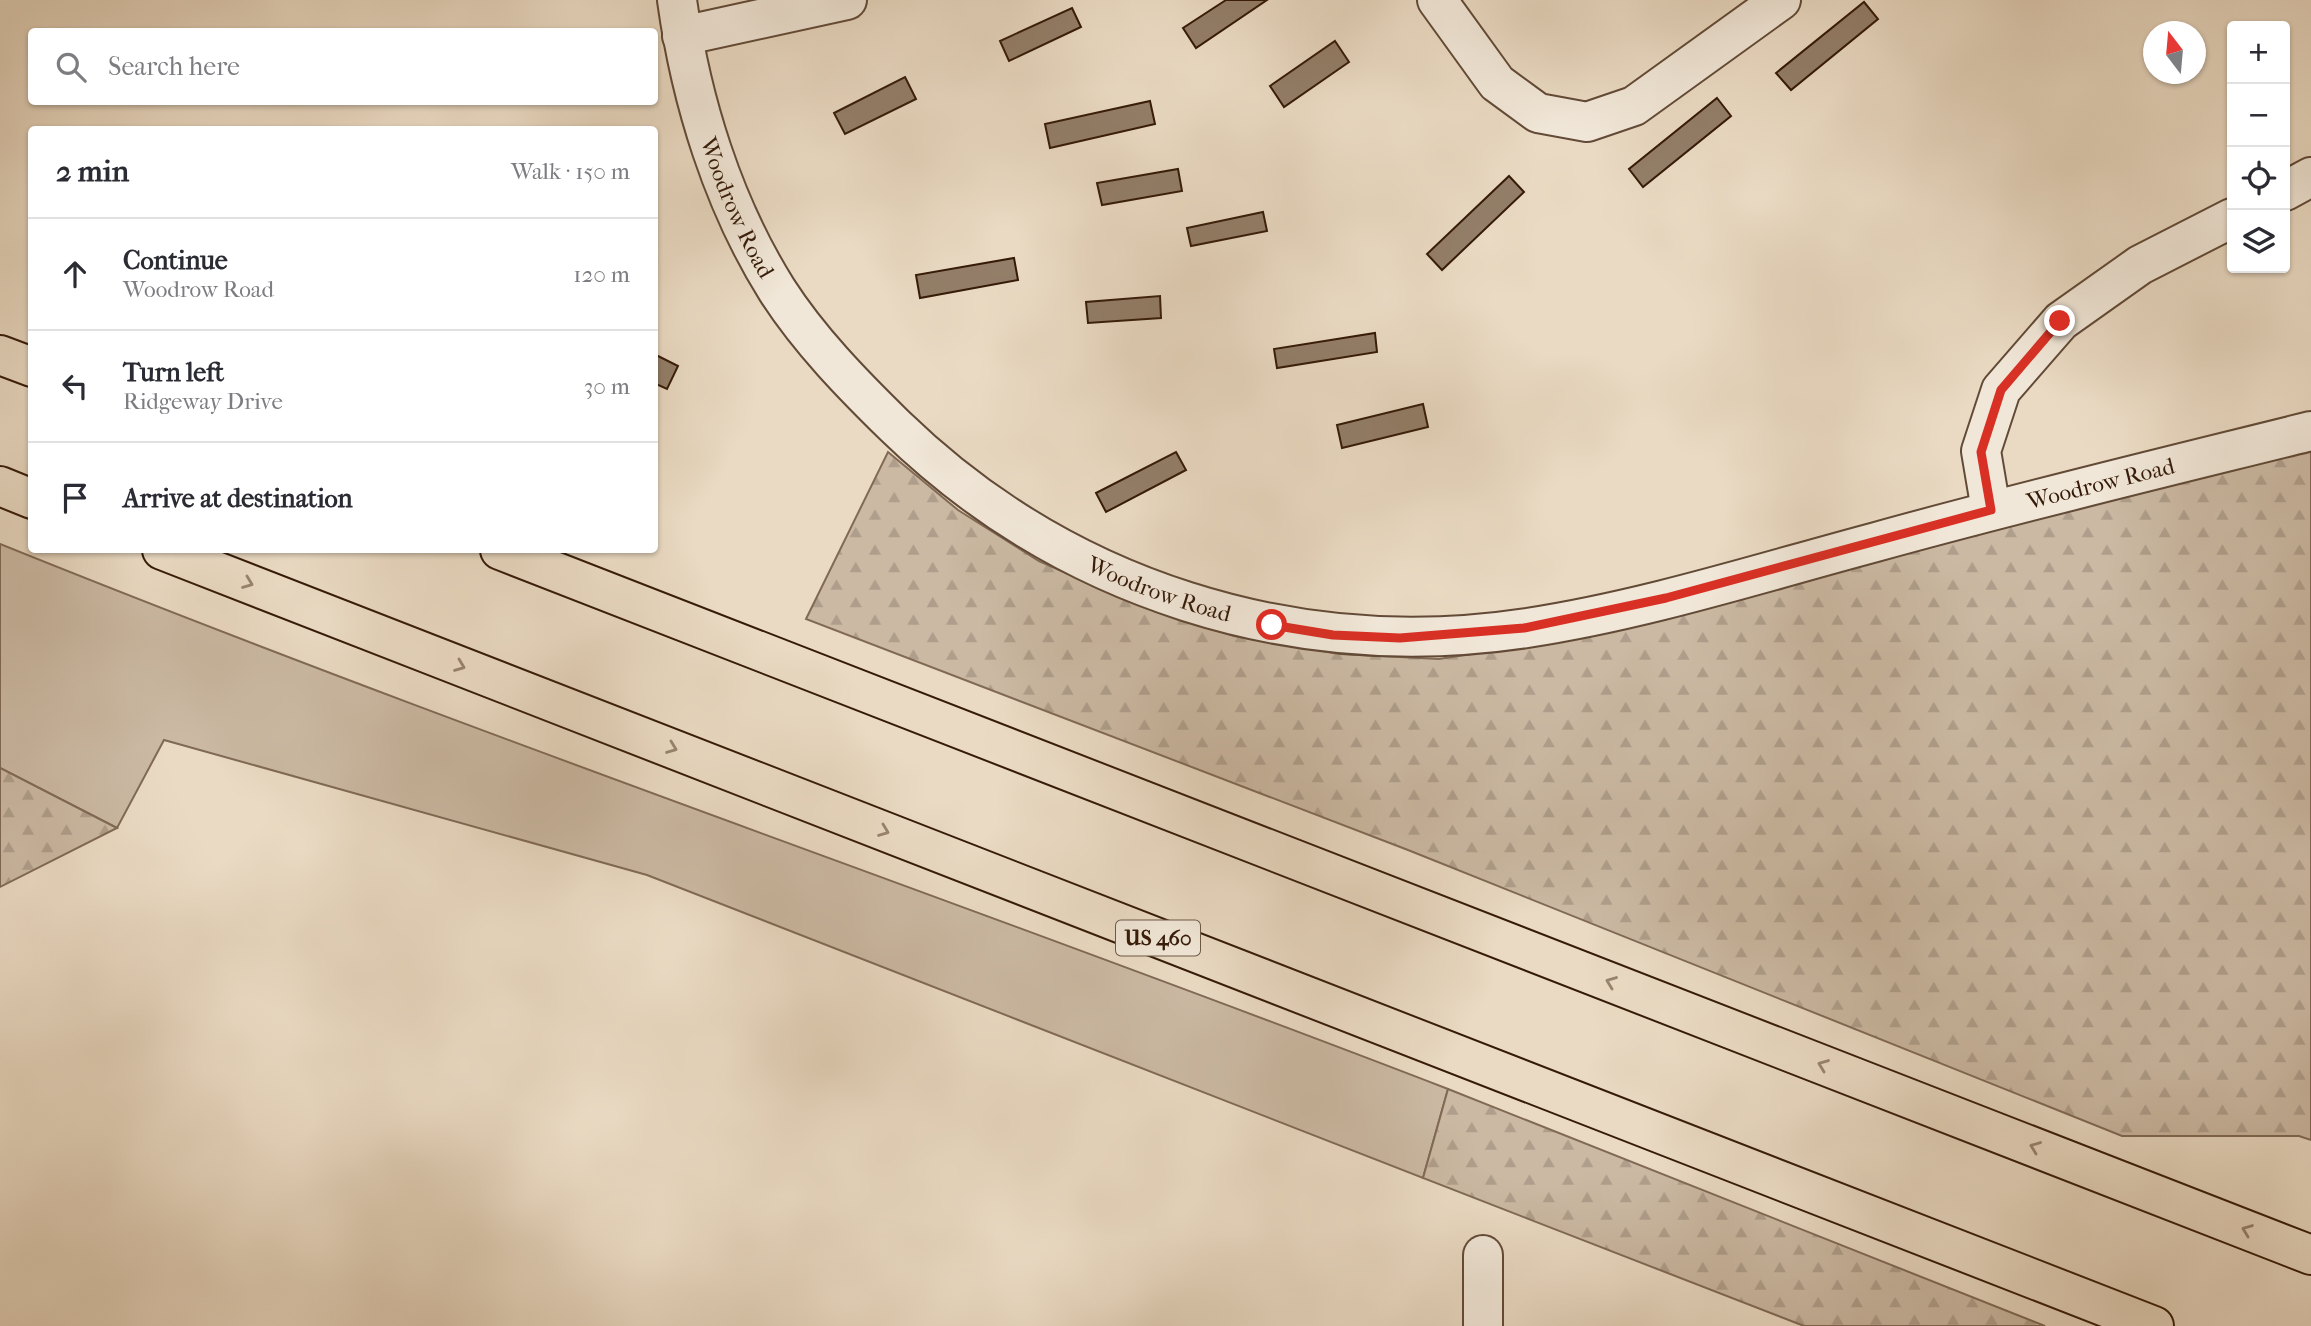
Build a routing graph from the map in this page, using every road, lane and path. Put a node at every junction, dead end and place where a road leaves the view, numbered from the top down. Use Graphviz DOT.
graph roads {
  1 [pos="847,0"];
  2 [pos="1437,0"];
  3 [pos="1781,0"];
  4 [pos="679,18"];
  5 [pos="2311,177"];
  6 [pos="2290,188"];
  7 [pos="2227,221"];
  8 [pos="0,355"];
  9 [pos="28,366"];
  10 [pos="2311,431"];
  11 [pos="0,486"];
  12 [pos="28,497"];
  13 [pos="1991,510"];
  14 [pos="170,553"];
  15 [pos="508,553"];
  16 [pos="1483,1255"];
  17 [pos="2311,1255"];
  18 [pos="1483,1326"];
  19 [pos="2154,1326"];
  1 -- 4 [label="street"];
  2 -- 3 [label="street"];
  4 -- 13 [label="street, Woodrow Road"];
  5 -- 6 [label="street"];
  7 -- 13 [label="street"];
  8 -- 9 [label="highway"];
  10 -- 13 [label="street, Woodrow Road"];
  11 -- 12 [label="highway"];
  14 -- 19 [label="highway, US 460, one-way"];
  17 -- 15 [label="highway, one-way"];
  16 -- 18 [label="street"];
}
